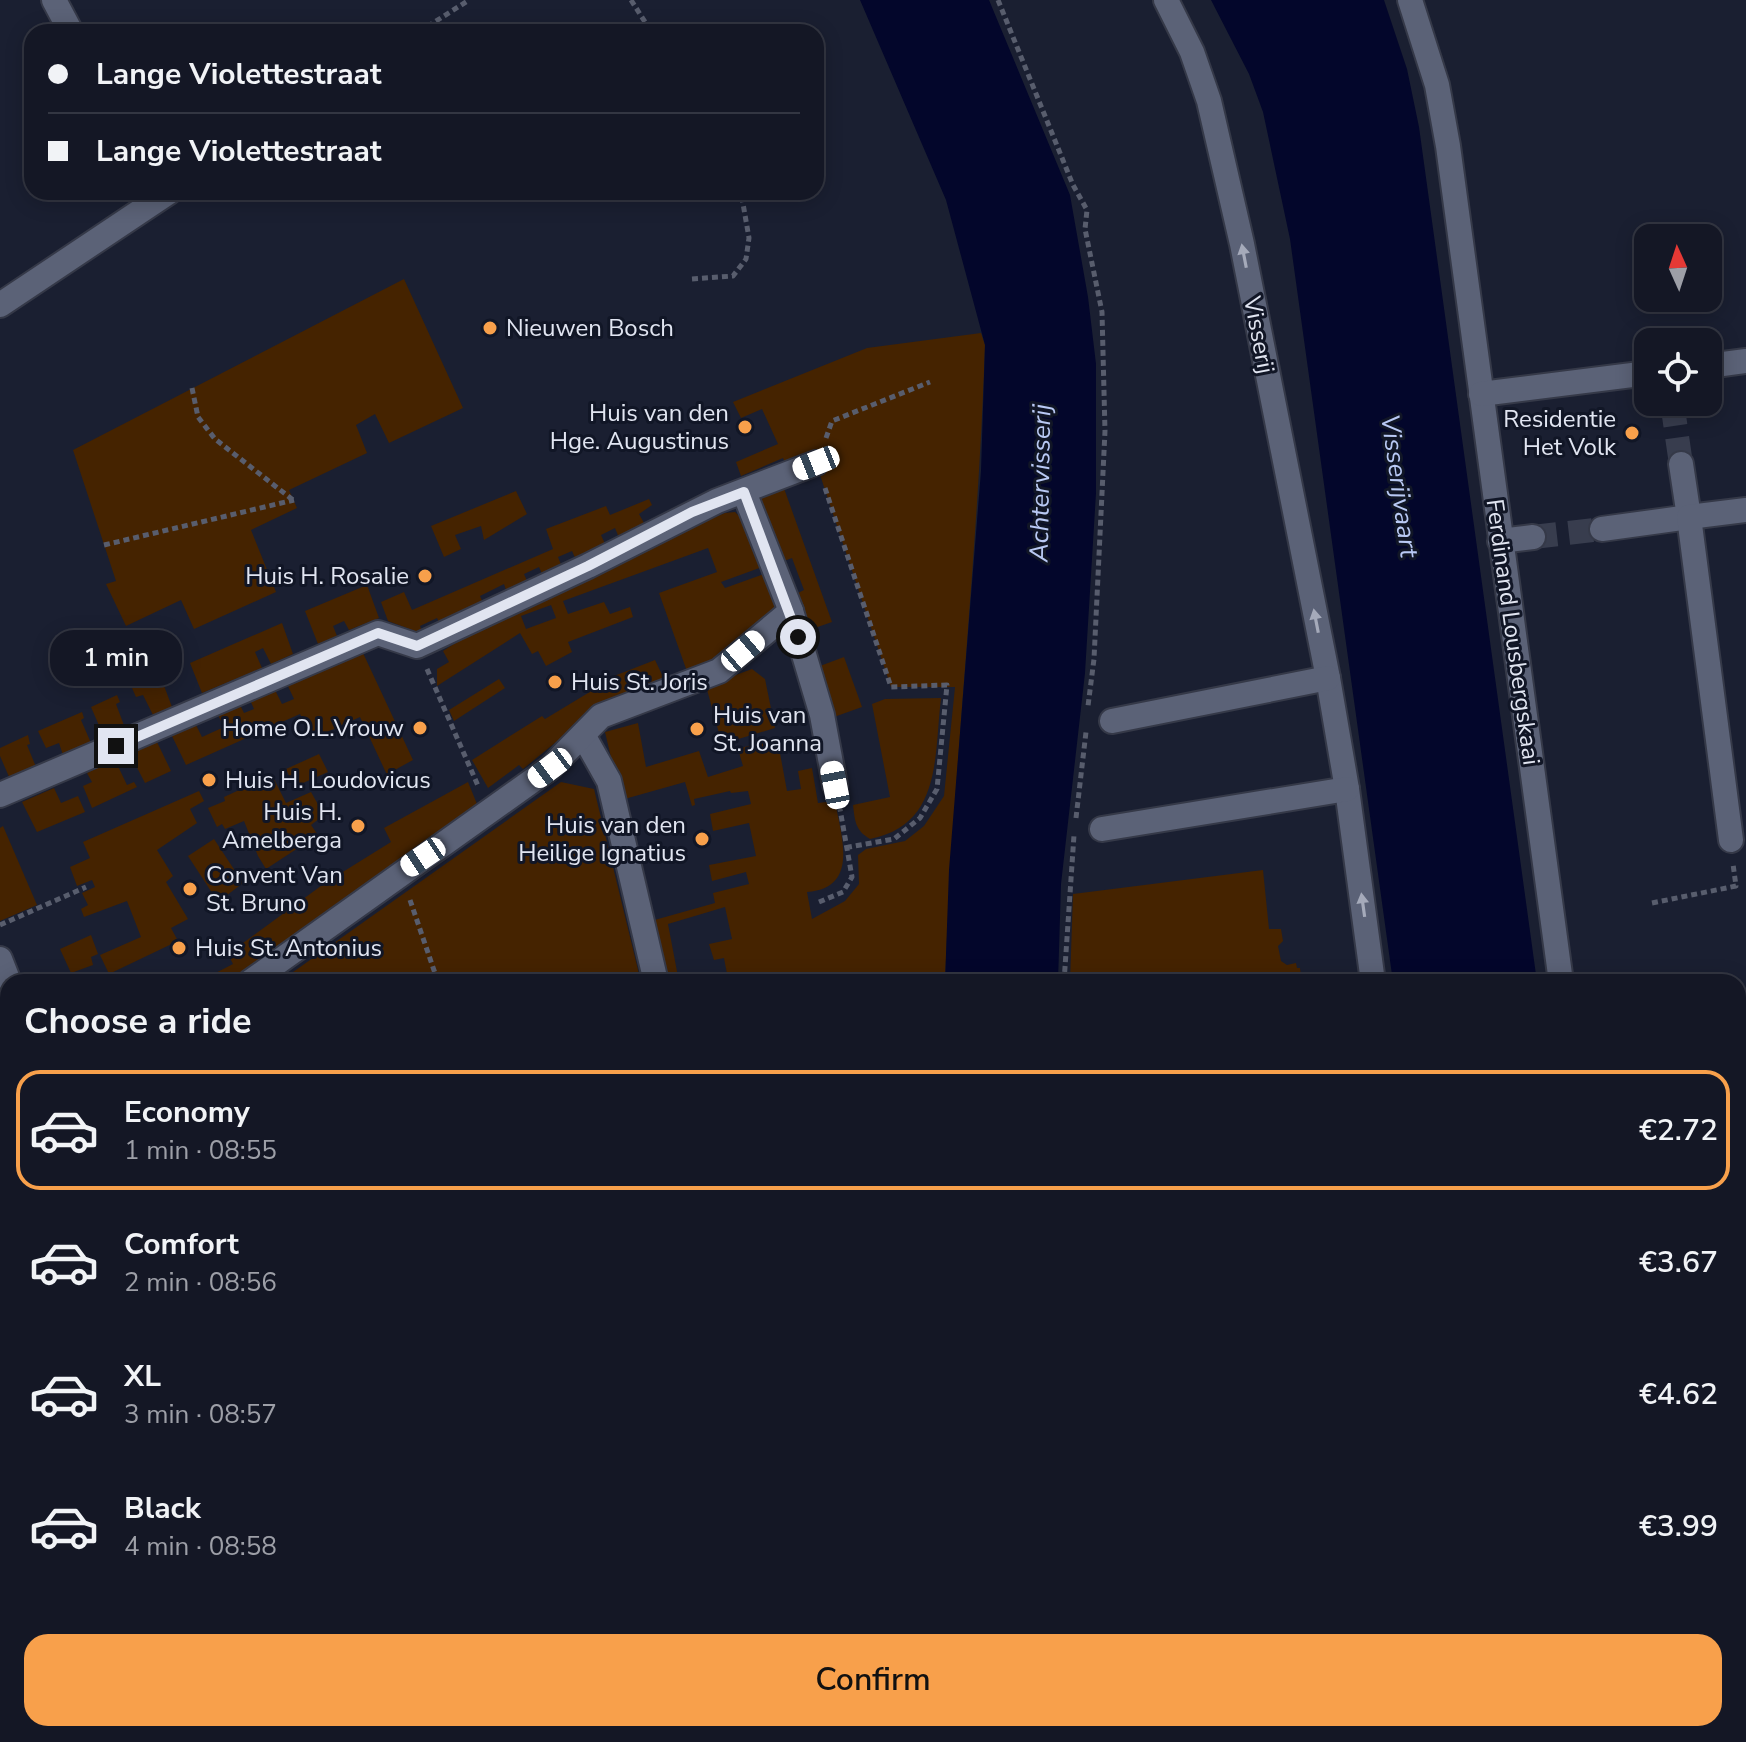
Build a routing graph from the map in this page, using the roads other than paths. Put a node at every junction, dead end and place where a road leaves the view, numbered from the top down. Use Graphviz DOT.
graph roads {
  1 [pos="54,0"];
  2 [pos="1166,0"];
  3 [pos="1410,0"];
  4 [pos="67,24"];
  5 [pos="157,200"];
  6 [pos="0,305"];
  7 [pos="1746,361"];
  8 [pos="1722,364"];
  9 [pos="1634,375"];
  10 [pos="1481,394"];
  11 [pos="816,463"];
  12 [pos="1681,464"];
  13 [pos="744,492"];
  14 [pos="1746,510"];
  15 [pos="1689,517"];
  16 [pos="1602,529"];
  17 [pos="1533,537"];
  18 [pos="1500,541"];
  19 [pos="791,611"];
  20 [pos="1328,678"];
  21 [pos="1112,721"];
  22 [pos="583,735"];
  23 [pos="835,785"];
  24 [pos="1347,789"];
  25 [pos="0,795"];
  26 [pos="1102,829"];
  27 [pos="1731,840"];
  28 [pos="261,974"];
  29 [pos="654,974"];
  30 [pos="1372,974"];
  31 [pos="1560,974"];
  1 -- 4 [label="street"];
  20 -- 2 [label="street, Visserij, one-way"];
  3 -- 10 [label="street, Ferdinand Lousbergskaai"];
  5 -- 6 [label="street"];
  7 -- 8 [label="street"];
  9 -- 10 [label="street"];
  10 -- 18 [label="street, Ferdinand Lousbergskaai"];
  11 -- 13 [label="street"];
  12 -- 15 [label="street"];
  13 -- 19 [label="street"];
  13 -- 25 [label="street"];
  14 -- 15 [label="street"];
  15 -- 16 [label="street"];
  15 -- 27 [label="street"];
  17 -- 18 [label="street"];
  18 -- 31 [label="street, Ferdinand Lousbergskaai"];
  19 -- 22 [label="street"];
  19 -- 23 [label="street"];
  20 -- 21 [label="street"];
  20 -- 24 [label="street, Visserij"];
  22 -- 28 [label="street"];
  22 -- 29 [label="street"];
  24 -- 26 [label="street"];
  30 -- 24 [label="street, Visserij, one-way"];
}
